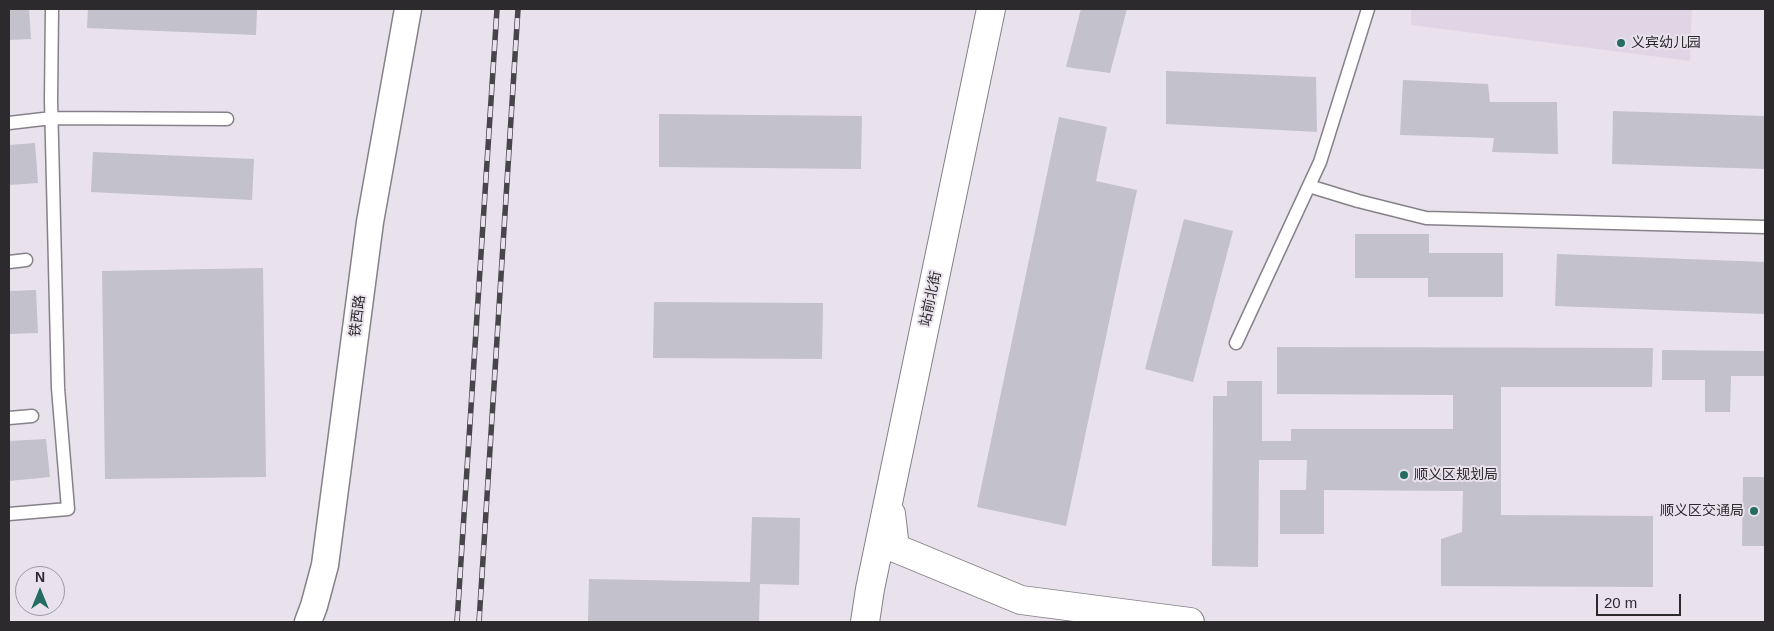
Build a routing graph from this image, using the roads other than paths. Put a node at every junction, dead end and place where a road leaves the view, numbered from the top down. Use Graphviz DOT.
graph roads {
  1 [pos="52,9"];
  2 [pos="408,9"];
  3 [pos="991,9"];
  4 [pos="1368,9"];
  5 [pos="52,118"];
  6 [pos="226,119"];
  7 [pos="9,123"];
  8 [pos="1309,186"];
  9 [pos="1765,227"];
  10 [pos="26,260"];
  11 [pos="9,262"];
  12 [pos="1236,343"];
  13 [pos="32,416"];
  14 [pos="9,418"];
  15 [pos="889,500"];
  16 [pos="9,514"];
  17 [pos="308,622"];
  18 [pos="865,622"];
  19 [pos="1190,622"];
  1 -- 5 [label="lane"];
  2 -- 17 [label="street, 铁西路"];
  3 -- 15 [label="main road, 站前北街"];
  4 -- 8 [label="lane"];
  5 -- 6 [label="lane"];
  5 -- 7 [label="lane"];
  5 -- 16 [label="lane"];
  8 -- 9 [label="lane"];
  8 -- 12 [label="lane"];
  10 -- 11 [label="lane"];
  13 -- 14 [label="lane"];
  15 -- 18 [label="main road, 站前北街"];
  15 -- 19 [label="main road"];
}
